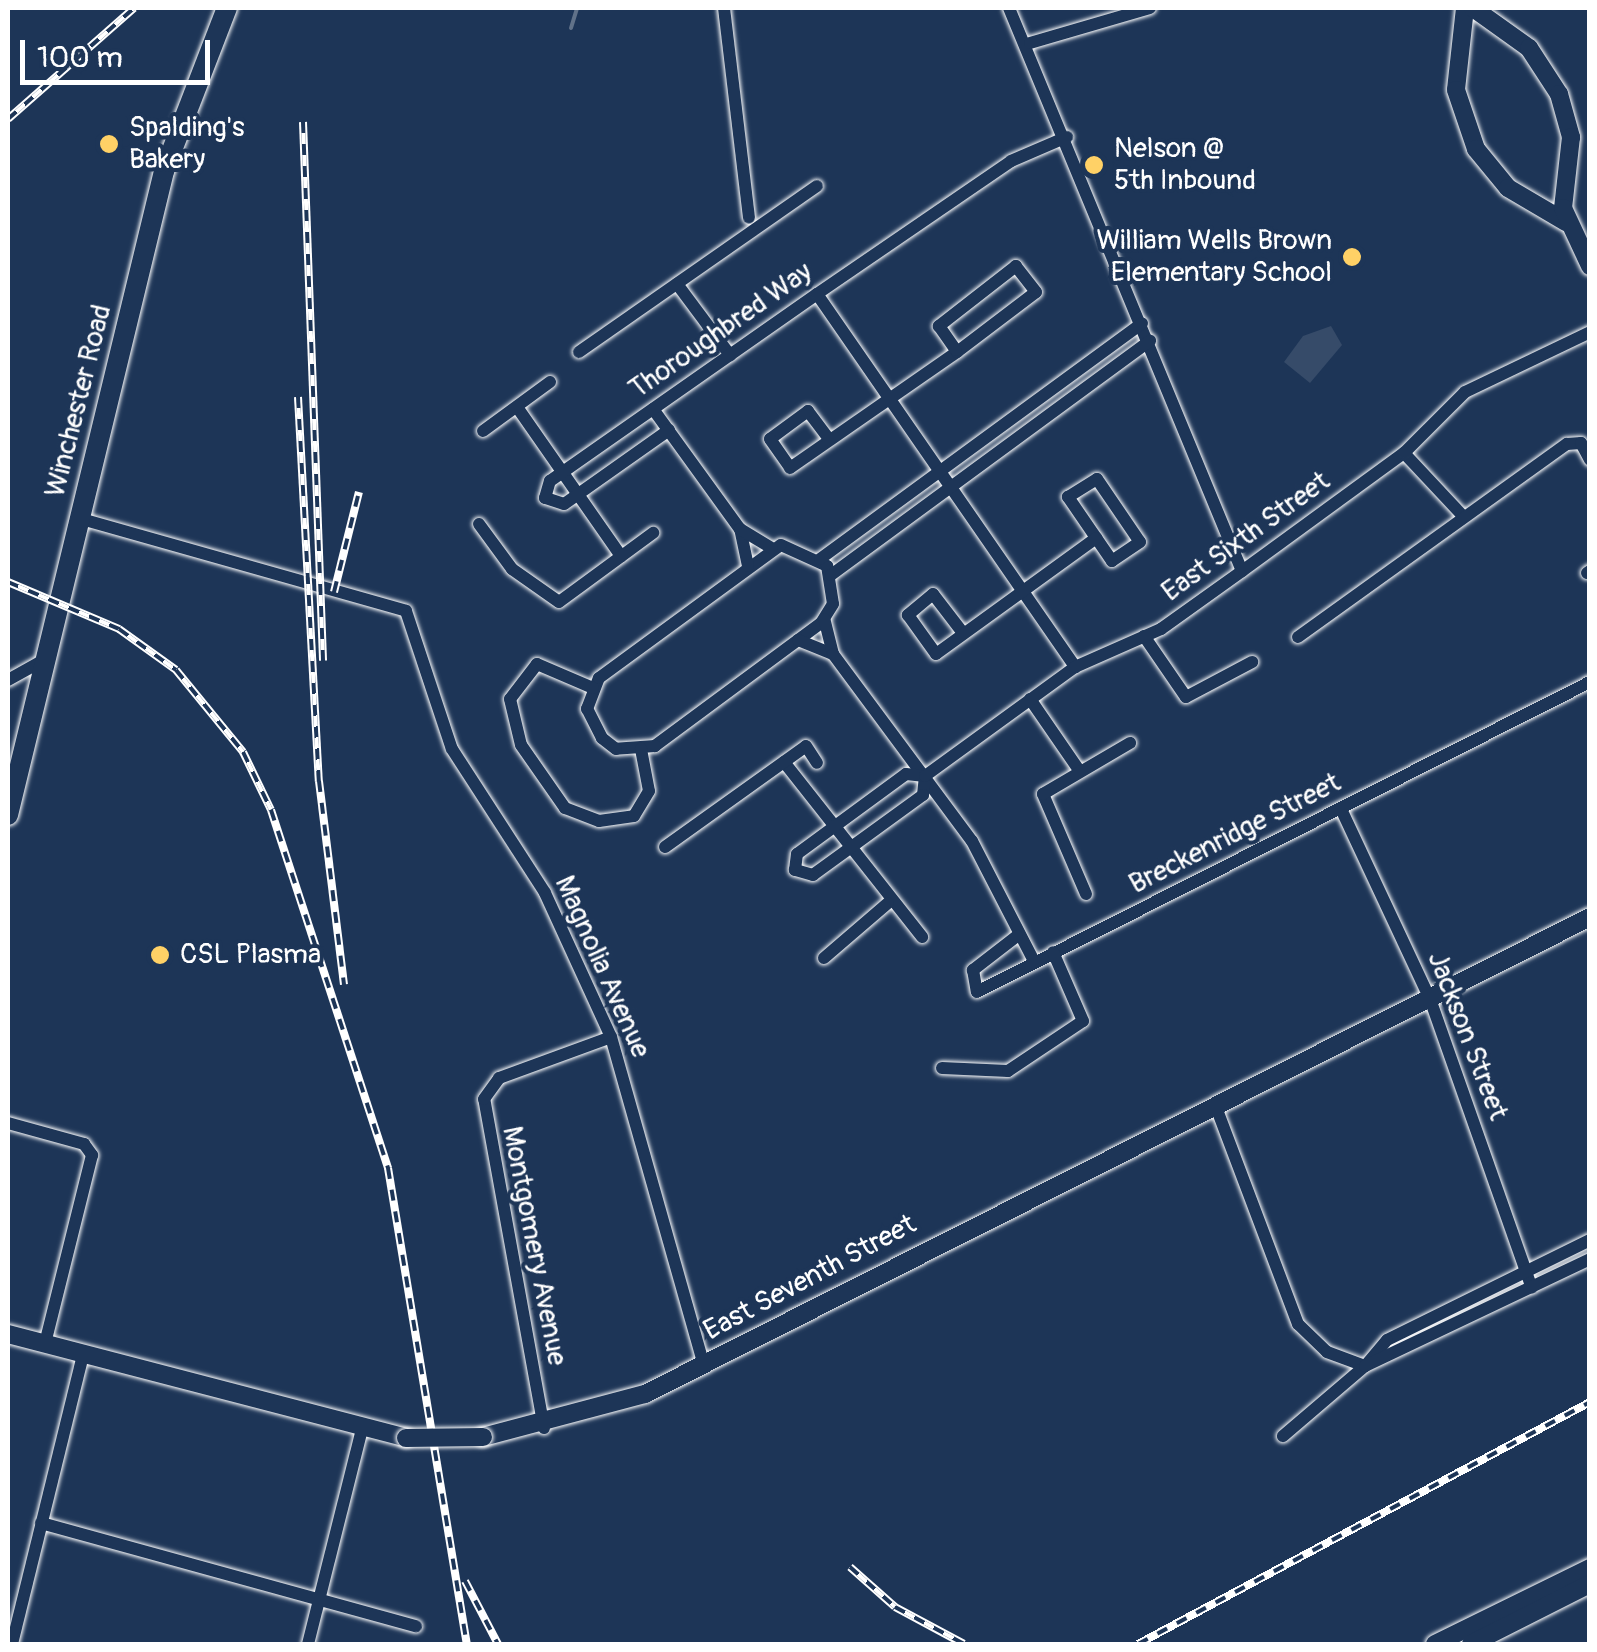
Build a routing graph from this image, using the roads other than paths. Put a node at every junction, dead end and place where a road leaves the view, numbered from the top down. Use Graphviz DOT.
graph roads {
  1 [pos="228,8"];
  2 [pos="724,8"];
  3 [pos="1009,8"];
  4 [pos="1145,8"];
  5 [pos="1469,8"];
  6 [pos="1500,28"];
  7 [pos="1462,43"];
  8 [pos="1030,44"];
  9 [pos="1067,137"];
  10 [pos="1566,181"];
  11 [pos="817,186"];
  12 [pos="1535,201"];
  13 [pos="748,218"];
  14 [pos="1566,222"];
  15 [pos="1590,266"];
  16 [pos="677,284"];
  17 [pos="817,294"];
  18 [pos="1142,323"];
  19 [pos="1590,332"];
  20 [pos="1150,341"];
  21 [pos="956,350"];
  22 [pos="580,352"];
  23 [pos="730,355"];
  24 [pos="550,382"];
  25 [pos="891,396"];
  26 [pos="517,406"];
  27 [pos="653,409"];
  28 [pos="669,430"];
  29 [pos="483,431"];
  30 [pos="830,440"];
  31 [pos="1404,453"];
  32 [pos="1590,460"];
  33 [pos="944,468"];
  34 [pos="563,472"];
  35 [pos="954,483"];
  36 [pos="579,494"];
  37 [pos="1461,514"];
  38 [pos="78,518"];
  39 [pos="479,524"];
  40 [pos="740,528"];
  41 [pos="653,533"];
  42 [pos="1096,538"];
  43 [pos="766,552"];
  44 [pos="622,556"];
  45 [pos="820,558"];
  46 [pos="748,566"];
  47 [pos="1242,571"];
  48 [pos="831,575"];
  49 [pos="1026,588"];
  50 [pos="818,624"];
  51 [pos="964,633"];
  52 [pos="1144,636"];
  53 [pos="1298,637"];
  54 [pos="798,640"];
  55 [pos="833,654"];
  56 [pos="44,660"];
  57 [pos="1252,662"];
  58 [pos="1075,668"];
  59 [pos="8,680"];
  60 [pos="1590,682"];
  61 [pos="594,688"];
  62 [pos="1030,700"];
  63 [pos="1130,743"];
  64 [pos="641,750"];
  65 [pos="784,762"];
  66 [pos="817,763"];
  67 [pos="1079,770"];
  68 [pos="925,776"];
  69 [pos="1341,808"];
  70 [pos="8,816"];
  71 [pos="832,827"];
  72 [pos="665,847"];
  73 [pos="848,850"];
  74 [pos="1086,894"];
  75 [pos="888,903"];
  76 [pos="1590,917"];
  77 [pos="1016,936"];
  78 [pos="922,937"];
  79 [pos="1053,952"];
  80 [pos="824,958"];
  81 [pos="1033,960"];
  82 [pos="1430,999"];
  83 [pos="612,1038"];
  84 [pos="942,1068"];
  85 [pos="1216,1106"];
  86 [pos="8,1123"];
  87 [pos="1590,1240"];
  88 [pos="1590,1259"];
  89 [pos="1526,1271"];
  90 [pos="1532,1288"];
  91 [pos="8,1334"];
  92 [pos="45,1344"];
  93 [pos="82,1356"];
  94 [pos="704,1365"];
  95 [pos="1365,1366"];
  96 [pos="544,1428"];
  97 [pos="361,1433"];
  98 [pos="1283,1436"];
  99 [pos="41,1523"];
  100 [pos="1590,1568"];
  101 [pos="1590,1584"];
  102 [pos="319,1599"];
  103 [pos="416,1626"];
  104 [pos="12,1644"];
  105 [pos="308,1644"];
  106 [pos="1438,1644"];
  107 [pos="1471,1644"];
  1 -- 38 [label="main road, Winchester Road"];
  2 -- 13 [label="street"];
  3 -- 8 [label="street"];
  4 -- 8 [label="street"];
  5 -- 6 [label="street"];
  5 -- 7 [label="street"];
  6 -- 7 [label="street"];
  6 -- 10 [label="street"];
  7 -- 12 [label="street"];
  8 -- 9 [label="street"];
  9 -- 17 [label="street, Thoroughbred Way"];
  9 -- 18 [label="street"];
  10 -- 12 [label="street"];
  10 -- 14 [label="street"];
  11 -- 16 [label="street"];
  12 -- 14 [label="street"];
  14 -- 15 [label="street"];
  16 -- 22 [label="street"];
  16 -- 23 [label="street"];
  17 -- 23 [label="street, Thoroughbred Way"];
  17 -- 25 [label="street"];
  18 -- 20 [label="street"];
  18 -- 33 [label="street"];
  19 -- 31 [label="street, East Sixth Street"];
  20 -- 35 [label="street"];
  20 -- 47 [label="street"];
  21 -- 21 [label="street"];
  21 -- 25 [label="street"];
  23 -- 27 [label="street, Thoroughbred Way"];
  24 -- 26 [label="street"];
  25 -- 30 [label="street"];
  25 -- 33 [label="street"];
  26 -- 29 [label="street"];
  26 -- 34 [label="street"];
  27 -- 28 [label="street"];
  27 -- 34 [label="street, Thoroughbred Way"];
  28 -- 36 [label="street, Thoroughbred Way"];
  28 -- 40 [label="street"];
  30 -- 30 [label="street"];
  31 -- 37 [label="street"];
  31 -- 47 [label="street, East Sixth Street"];
  32 -- 37 [label="street"];
  33 -- 35 [label="street"];
  33 -- 45 [label="street"];
  34 -- 36 [label="street"];
  34 -- 36 [label="street"];
  35 -- 48 [label="street"];
  35 -- 49 [label="street"];
  36 -- 44 [label="street"];
  37 -- 53 [label="street"];
  38 -- 56 [label="main road, Winchester Road"];
  38 -- 83 [label="street, Magnolia Avenue"];
  39 -- 44 [label="street"];
  40 -- 43 [label="street"];
  40 -- 46 [label="street"];
  41 -- 44 [label="street"];
  42 -- 42 [label="street"];
  42 -- 49 [label="street"];
  43 -- 45 [label="street"];
  43 -- 46 [label="street"];
  45 -- 48 [label="street"];
  46 -- 61 [label="street"];
  47 -- 52 [label="street, East Sixth Street"];
  48 -- 50 [label="street"];
  49 -- 51 [label="street"];
  49 -- 58 [label="street"];
  50 -- 54 [label="street"];
  50 -- 55 [label="street"];
  51 -- 51 [label="street"];
  52 -- 57 [label="street"];
  52 -- 58 [label="street, East Sixth Street"];
  54 -- 55 [label="street"];
  54 -- 64 [label="street"];
  55 -- 68 [label="street"];
  56 -- 59 [label="street"];
  56 -- 70 [label="main road, Winchester Road"];
  58 -- 62 [label="street, East Sixth Street"];
  60 -- 69 [label="street, Breckenridge Street"];
  61 -- 64 [label="street"];
  61 -- 64 [label="street"];
  62 -- 67 [label="street"];
  62 -- 68 [label="street, East Sixth Street"];
  63 -- 67 [label="street"];
  65 -- 66 [label="street"];
  65 -- 71 [label="street"];
  65 -- 72 [label="street"];
  67 -- 74 [label="street"];
  68 -- 71 [label="street, East Sixth Street"];
  68 -- 73 [label="street, East Sixth Street"];
  68 -- 77 [label="street"];
  69 -- 79 [label="street, Breckenridge Street"];
  69 -- 82 [label="street, Jackson Street"];
  71 -- 73 [label="street"];
  71 -- 73 [label="street, East Sixth Street"];
  73 -- 75 [label="street"];
  75 -- 78 [label="street"];
  75 -- 80 [label="street"];
  76 -- 82 [label="street, East Seventh Street"];
  77 -- 81 [label="street"];
  77 -- 81 [label="street, Breckenridge Street"];
  79 -- 81 [label="street, Breckenridge Street"];
  79 -- 84 [label="street"];
  82 -- 85 [label="street, East Seventh Street"];
  82 -- 89 [label="street, Jackson Street"];
  83 -- 94 [label="street, Magnolia Avenue"];
  83 -- 96 [label="street, Montgomery Avenue"];
  85 -- 94 [label="street, East Seventh Street"];
  85 -- 95 [label="street"];
  86 -- 92 [label="street"];
  87 -- 89 [label="street"];
  88 -- 90 [label="street"];
  89 -- 90 [label="street, Jackson Street"];
  89 -- 95 [label="street"];
  90 -- 95 [label="street"];
  91 -- 92 [label="street, East Seventh Street"];
  92 -- 93 [label="street, East Seventh Street"];
  93 -- 97 [label="street, East Seventh Street"];
  93 -- 99 [label="street"];
  94 -- 96 [label="street, East Seventh Street"];
  95 -- 98 [label="street"];
  96 -- 97 [label="street, East Seventh Street, bridge"];
  97 -- 102 [label="street"];
  99 -- 102 [label="street"];
  99 -- 104 [label="street"];
  100 -- 106 [label="street"];
  101 -- 107 [label="street"];
  102 -- 103 [label="street"];
  102 -- 105 [label="street"];
}
